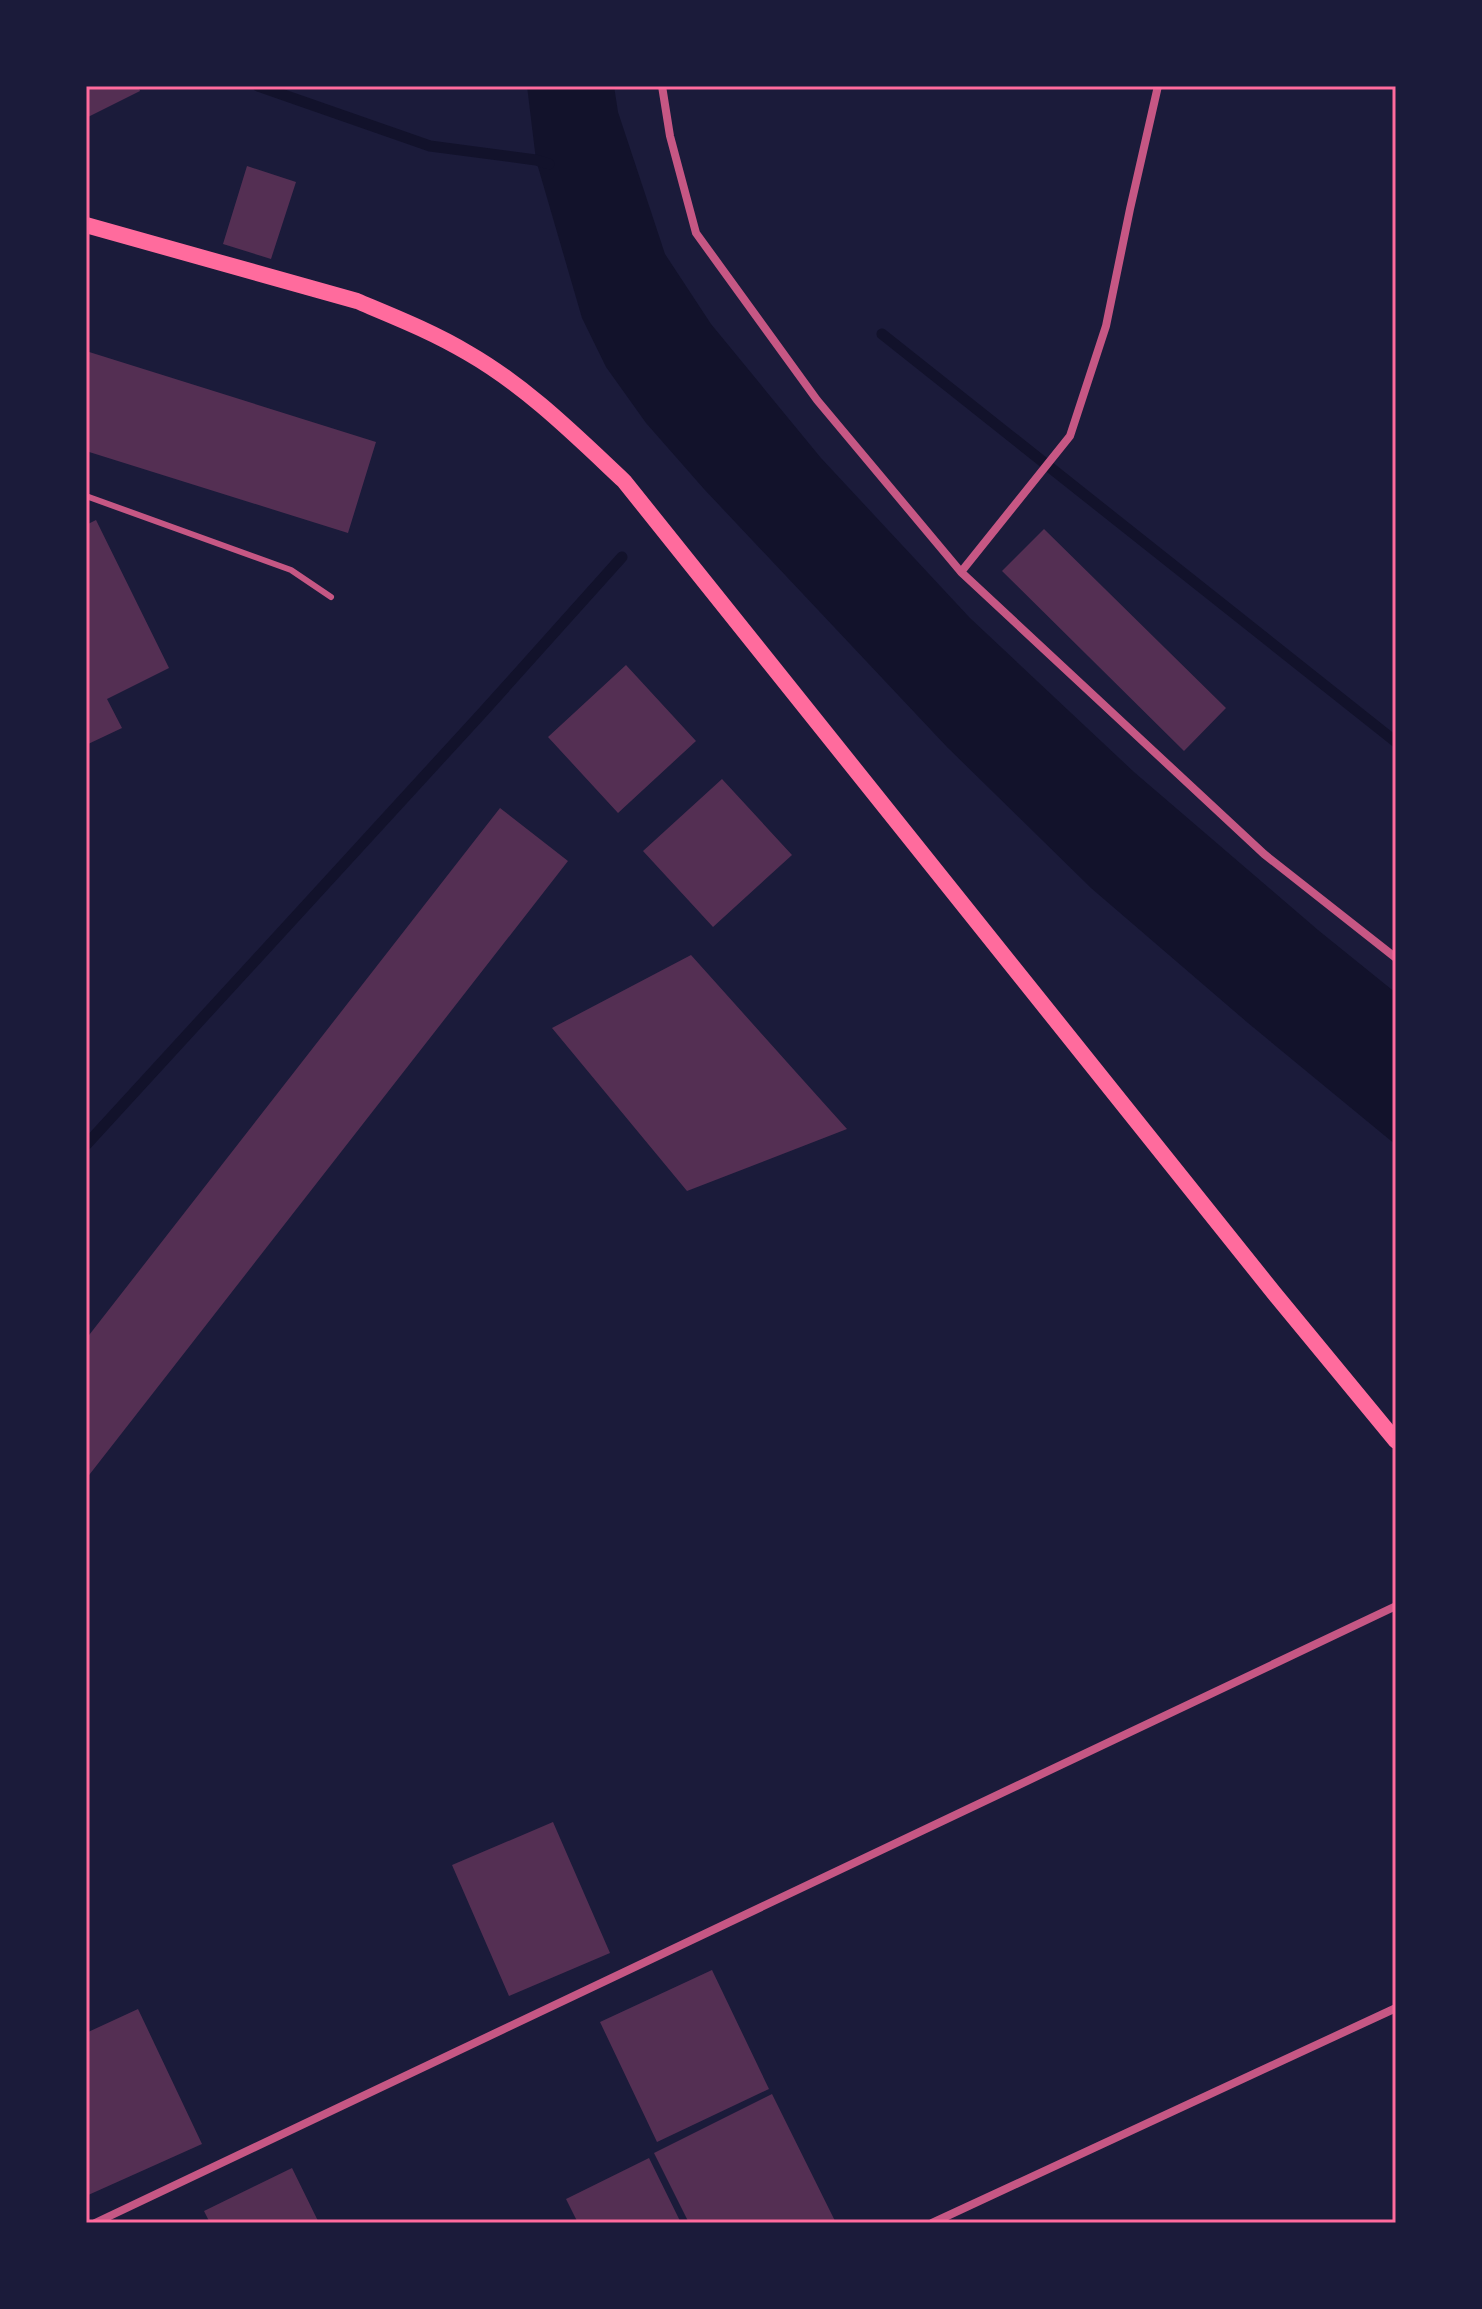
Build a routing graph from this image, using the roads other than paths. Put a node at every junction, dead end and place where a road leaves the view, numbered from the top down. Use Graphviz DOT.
graph roads {
  1 [pos="662,86"];
  2 [pos="1158,86"];
  3 [pos="86,225"];
  4 [pos="86,496"];
  5 [pos="961,572"];
  6 [pos="331,597"];
  7 [pos="1396,958"];
  8 [pos="1396,1441"];
  9 [pos="1396,1606"];
  10 [pos="1396,2008"];
  11 [pos="95,2223"];
  12 [pos="932,2223"];
  1 -- 5 [label="street"];
  2 -- 5 [label="street"];
  3 -- 8 [label="main road"];
  4 -- 6 [label="lane"];
  5 -- 7 [label="street"];
  9 -- 11 [label="street"];
  10 -- 12 [label="street"];
}
